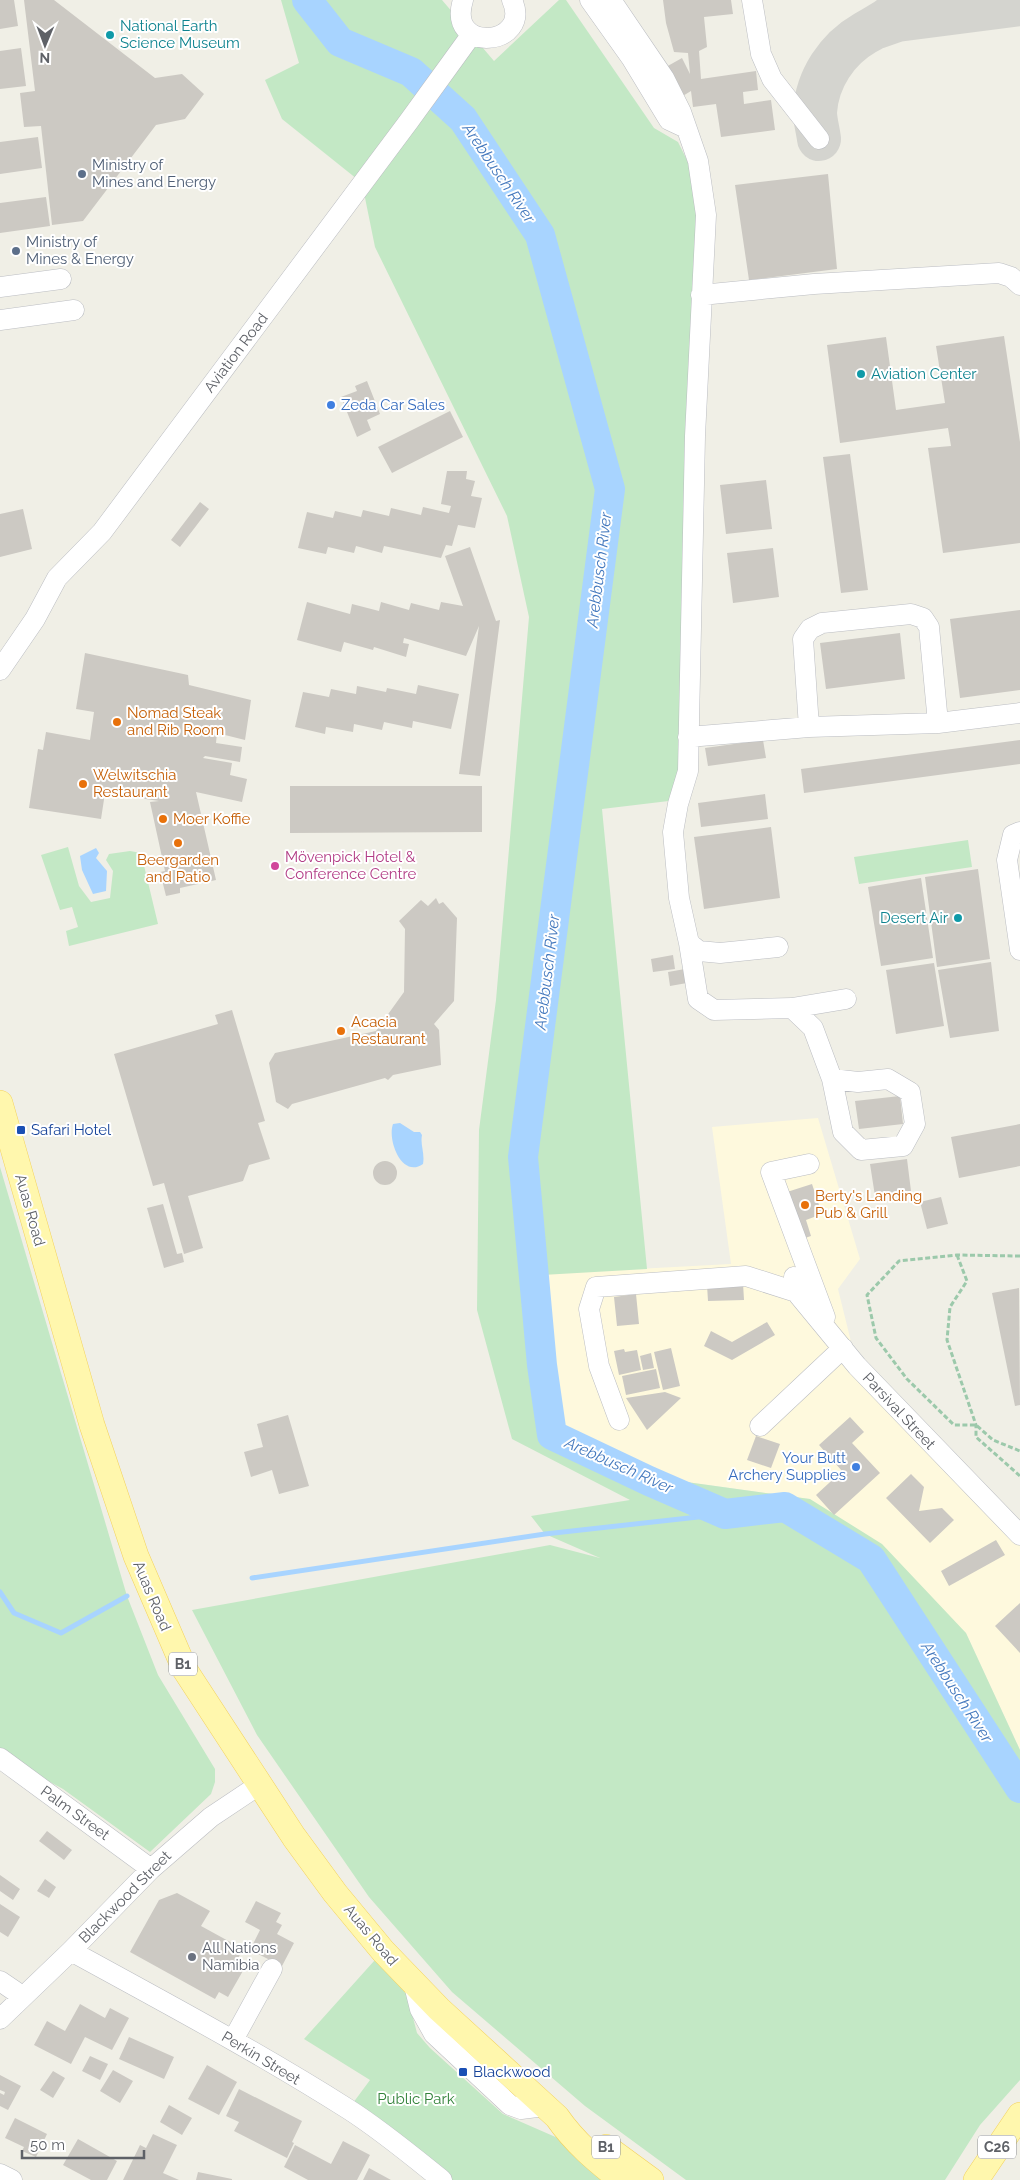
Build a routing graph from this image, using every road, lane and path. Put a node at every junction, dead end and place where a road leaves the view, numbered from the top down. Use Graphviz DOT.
graph roads {
  1 [pos="463,0"];
  2 [pos="512,0"];
  3 [pos="590,0"];
  4 [pos="611,0"];
  5 [pos="752,0"];
  6 [pos="472,34"];
  7 [pos="639,55"];
  8 [pos="819,139"];
  9 [pos="61,278"];
  10 [pos="1020,285"];
  11 [pos="0,287"];
  12 [pos="701,295"];
  13 [pos="74,310"];
  14 [pos="0,320"];
  15 [pos="0,670"];
  16 [pos="1020,714"];
  17 [pos="938,722"];
  18 [pos="809,727"];
  19 [pos="688,738"];
  20 [pos="1020,832"];
  21 [pos="689,943"];
  22 [pos="778,947"];
  23 [pos="1020,950"];
  24 [pos="846,999"];
  25 [pos="792,1008"];
  26 [pos="832,1079"];
  27 [pos="0,1103"];
  28 [pos="809,1164"];
  29 [pos="957,1256"];
  30 [pos="1020,1256"];
  31 [pos="830,1331"];
  32 [pos="843,1348"];
  33 [pos="619,1420"];
  34 [pos="976,1425"];
  35 [pos="760,1426"];
  36 [pos="1020,1451"];
  37 [pos="1020,1476"];
  38 [pos="1020,1535"];
  39 [pos="0,1758"];
  40 [pos="259,1785"];
  41 [pos="151,1869"];
  42 [pos="71,1951"];
  43 [pos="272,1970"];
  44 [pos="0,1981"];
  45 [pos="22,1996"];
  46 [pos="0,2019"];
  47 [pos="233,2040"];
  48 [pos="551,2112"];
  49 [pos="1020,2115"];
  50 [pos="0,2174"];
  51 [pos="12,2180"];
  52 [pos="442,2180"];
  53 [pos="621,2180"];
  54 [pos="651,2180"];
  55 [pos="976,2180"];
  1 -- 6 [label="street"];
  2 -- 6 [label="street"];
  3 -- 7 [label="street"];
  4 -- 7 [label="street"];
  5 -- 8 [label="street"];
  6 -- 15 [label="street, Aviation Road"];
  7 -- 12 [label="street"];
  9 -- 11 [label="street"];
  10 -- 12 [label="street"];
  12 -- 19 [label="street"];
  13 -- 14 [label="street"];
  16 -- 17 [label="street"];
  17 -- 18 [label="street"];
  17 -- 18 [label="street"];
  18 -- 19 [label="street"];
  19 -- 21 [label="street"];
  20 -- 23 [label="street"];
  21 -- 22 [label="street"];
  21 -- 25 [label="street"];
  24 -- 25 [label="street"];
  25 -- 26 [label="street"];
  26 -- 26 [label="street"];
  27 -- 40 [label="main road, Auas Road / B1"];
  28 -- 31 [label="street"];
  29 -- 30 [label="path"];
  29 -- 34 [label="path"];
  29 -- 34 [label="path"];
  31 -- 32 [label="street, Parsival Street"];
  31 -- 33 [label="street, Parsival Street"];
  32 -- 35 [label="street"];
  32 -- 38 [label="street, Parsival Street"];
  34 -- 36 [label="path"];
  34 -- 37 [label="path"];
  39 -- 41 [label="street, Palm Street"];
  40 -- 41 [label="street, Blackwood Street"];
  40 -- 48 [label="main road, Auas Road / B1"];
  41 -- 42 [label="street, Blackwood Street"];
  42 -- 45 [label="street, Blackwood Street"];
  42 -- 47 [label="street, Perkin Street"];
  43 -- 47 [label="street"];
  44 -- 45 [label="street"];
  45 -- 46 [label="street, Blackwood Street"];
  47 -- 52 [label="street, Perkin Street"];
  48 -- 53 [label="main road, Auas Road / B1"];
  48 -- 54 [label="main road, Auas Road / B1"];
  49 -- 55 [label="main road, C26"];
  50 -- 51 [label="street"];
}
